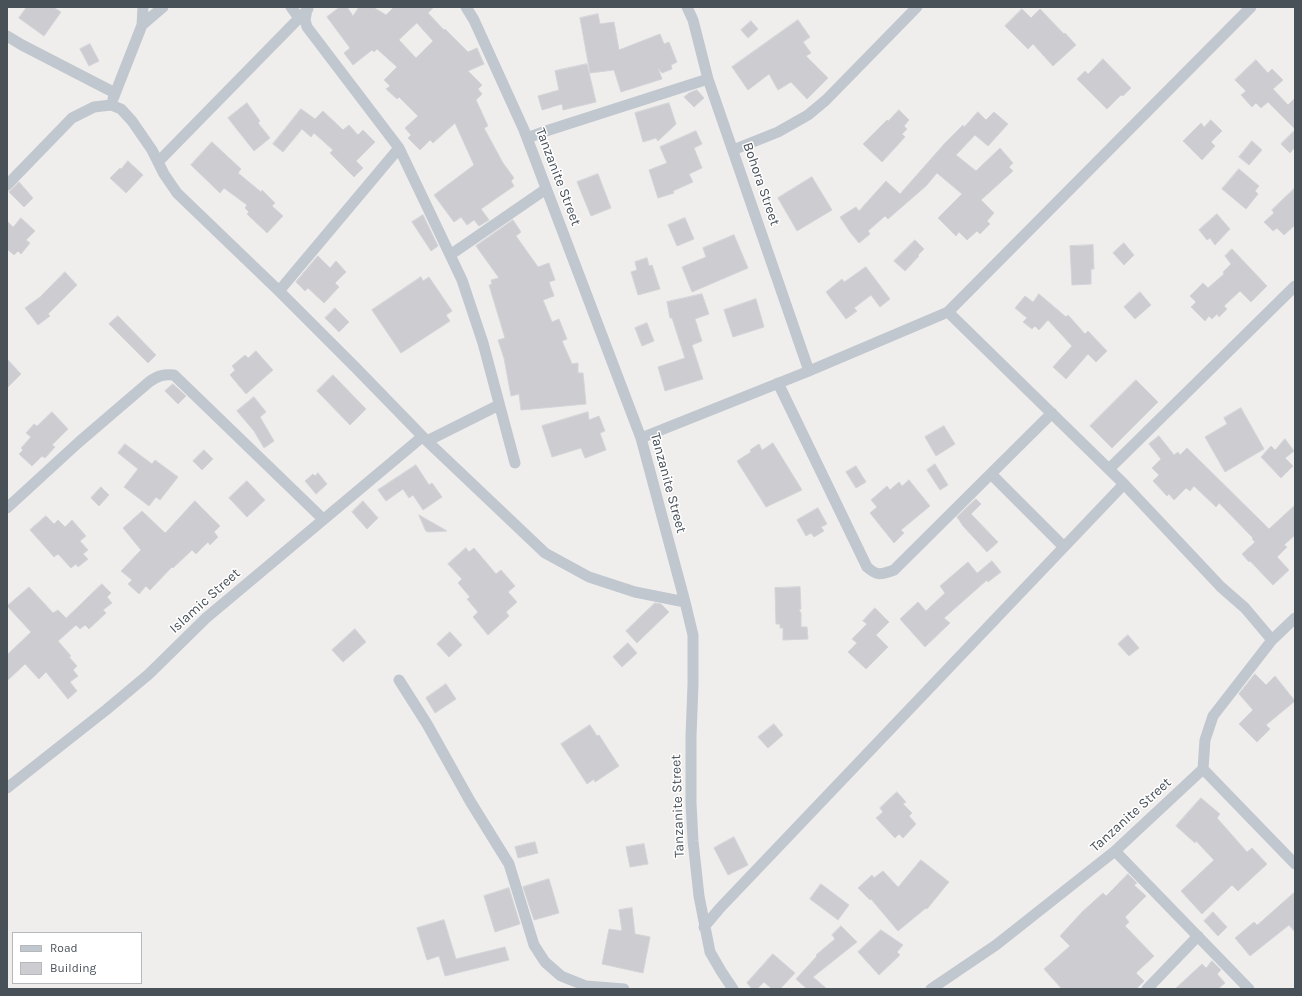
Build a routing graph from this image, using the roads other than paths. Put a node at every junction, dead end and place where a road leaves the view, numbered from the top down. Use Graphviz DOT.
graph roads {
  1 [pos="143,7"];
  2 [pos="163,7"];
  3 [pos="291,7"];
  4 [pos="466,7"];
  5 [pos="687,7"];
  6 [pos="916,7"];
  7 [pos="1251,7"];
  8 [pos="309,8"];
  9 [pos="299,18"];
  10 [pos="142,25"];
  11 [pos="7,36"];
  12 [pos="708,79"];
  13 [pos="115,94"];
  14 [pos="111,105"];
  15 [pos="527,138"];
  16 [pos="399,148"];
  17 [pos="733,150"];
  18 [pos="158,162"];
  19 [pos="7,185"];
  20 [pos="546,189"];
  21 [pos="450,256"];
  22 [pos="1295,286"];
  23 [pos="279,291"];
  24 [pos="948,312"];
  25 [pos="809,370"];
  26 [pos="778,383"];
  27 [pos="499,405"];
  28 [pos="1052,413"];
  29 [pos="641,438"];
  30 [pos="424,439"];
  31 [pos="515,463"];
  32 [pos="1109,469"];
  33 [pos="991,474"];
  34 [pos="1124,484"];
  35 [pos="7,508"];
  36 [pos="323,519"];
  37 [pos="1064,547"];
  38 [pos="685,602"];
  39 [pos="1295,618"];
  40 [pos="1272,640"];
  41 [pos="399,680"];
  42 [pos="1202,769"];
  43 [pos="7,788"];
  44 [pos="1115,851"];
  45 [pos="1295,864"];
  46 [pos="704,927"];
  47 [pos="1198,936"];
  48 [pos="624,989"];
  49 [pos="733,989"];
  50 [pos="931,989"];
  51 [pos="1147,989"];
  52 [pos="1249,989"];
  1 -- 10 [label="street"];
  2 -- 10 [label="street"];
  3 -- 9 [label="street"];
  4 -- 15 [label="street, Tanzanite Street"];
  5 -- 12 [label="street, Bohora Street"];
  6 -- 17 [label="street"];
  7 -- 24 [label="street"];
  8 -- 9 [label="street"];
  8 -- 16 [label="street"];
  9 -- 18 [label="street"];
  10 -- 13 [label="street"];
  11 -- 13 [label="street"];
  12 -- 15 [label="street"];
  12 -- 17 [label="street, Bohora Street"];
  13 -- 14 [label="street"];
  14 -- 18 [label="street"];
  14 -- 19 [label="street"];
  15 -- 20 [label="street, Tanzanite Street"];
  16 -- 21 [label="street"];
  16 -- 23 [label="street"];
  17 -- 25 [label="street, Bohora Street"];
  18 -- 23 [label="street"];
  20 -- 21 [label="street"];
  20 -- 29 [label="street, Tanzanite Street"];
  21 -- 27 [label="street"];
  22 -- 32 [label="street"];
  23 -- 30 [label="street"];
  24 -- 25 [label="street"];
  24 -- 28 [label="street"];
  25 -- 26 [label="street"];
  26 -- 29 [label="street"];
  26 -- 33 [label="street"];
  27 -- 30 [label="street, Islamic Street"];
  27 -- 31 [label="street"];
  28 -- 32 [label="street"];
  28 -- 33 [label="street"];
  29 -- 38 [label="street, Tanzanite Street"];
  30 -- 36 [label="street, Islamic Street"];
  30 -- 38 [label="street"];
  32 -- 34 [label="street"];
  33 -- 37 [label="street"];
  34 -- 37 [label="street"];
  34 -- 40 [label="street"];
  35 -- 36 [label="street"];
  36 -- 43 [label="street, Islamic Street"];
  37 -- 46 [label="street"];
  38 -- 46 [label="street, Tanzanite Street"];
  39 -- 40 [label="street"];
  40 -- 42 [label="street"];
  41 -- 48 [label="street"];
  42 -- 44 [label="street, Tanzanite Street"];
  42 -- 45 [label="street"];
  44 -- 47 [label="street"];
  44 -- 50 [label="street, Tanzanite Street"];
  46 -- 49 [label="street, Tanzanite Street"];
  47 -- 51 [label="street"];
  47 -- 52 [label="street"];
}
